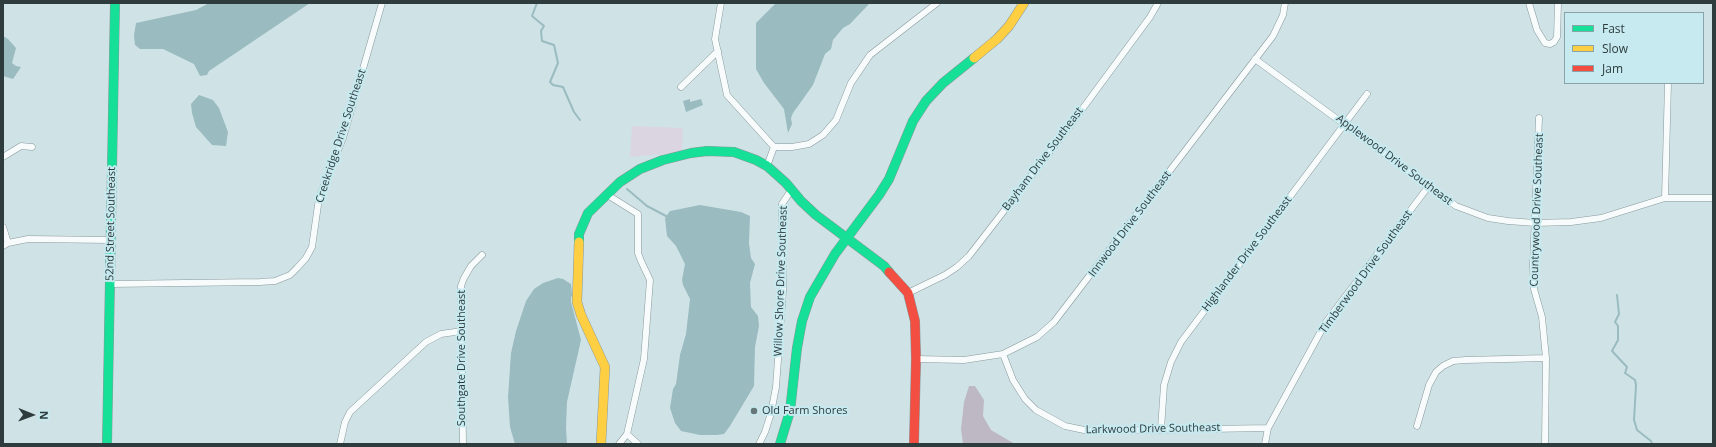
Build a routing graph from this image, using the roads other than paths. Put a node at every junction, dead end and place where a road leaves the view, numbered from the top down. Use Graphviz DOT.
graph roads {
  1 [pos="115,3"];
  2 [pos="382,3"];
  3 [pos="721,3"];
  4 [pos="937,3"];
  5 [pos="1024,3"];
  6 [pos="1158,3"];
  7 [pos="1285,3"];
  8 [pos="1529,3"];
  9 [pos="1558,3"];
  10 [pos="718,51"];
  11 [pos="1255,59"];
  12 [pos="1668,84"];
  13 [pos="681,87"];
  14 [pos="1368,94"];
  15 [pos="1539,118"];
  16 [pos="1346,125"];
  17 [pos="32,147"];
  18 [pos="774,147"];
  19 [pos="3,157"];
  20 [pos="767,166"];
  21 [pos="1428,187"];
  22 [pos="792,190"];
  23 [pos="606,194"];
  24 [pos="1665,198"];
  25 [pos="1713,198"];
  26 [pos="1535,223"];
  27 [pos="3,227"];
  28 [pos="847,238"];
  29 [pos="111,240"];
  30 [pos="6,245"];
  31 [pos="482,254"];
  32 [pos="110,284"];
  33 [pos="908,293"];
  34 [pos="462,331"];
  35 [pos="1003,354"];
  36 [pos="1546,358"];
  37 [pos="916,359"];
  38 [pos="1417,426"];
  39 [pos="1268,428"];
  40 [pos="1161,429"];
  41 [pos="627,434"];
  42 [pos="107,444"];
  43 [pos="340,444"];
  44 [pos="463,444"];
  45 [pos="601,444"];
  46 [pos="619,444"];
  47 [pos="638,444"];
  48 [pos="760,444"];
  49 [pos="780,444"];
  50 [pos="914,444"];
  51 [pos="1265,444"];
  52 [pos="1545,444"];
  1 -- 29 [label="street, 52nd Street Southeast"];
  2 -- 32 [label="street, Creekridge Drive Southeast"];
  3 -- 10 [label="street"];
  4 -- 18 [label="street"];
  5 -- 28 [label="street"];
  6 -- 33 [label="street, Bayham Drive Southeast"];
  7 -- 11 [label="street, Innwood Drive Southeast"];
  8 -- 9 [label="street"];
  10 -- 13 [label="street"];
  10 -- 18 [label="street"];
  11 -- 16 [label="street, Applewood Drive Southeast"];
  11 -- 35 [label="street, Innwood Drive Southeast"];
  12 -- 24 [label="street"];
  14 -- 16 [label="street, Highlander Drive Southeast"];
  15 -- 26 [label="street, Countrywood Drive Southeast"];
  16 -- 21 [label="street, Applewood Drive Southeast"];
  16 -- 40 [label="street, Highlander Drive Southeast"];
  17 -- 19 [label="street"];
  18 -- 20 [label="street"];
  20 -- 22 [label="street"];
  20 -- 23 [label="street"];
  21 -- 26 [label="street, Applewood Drive Southeast"];
  21 -- 39 [label="street, Timberwood Drive Southeast"];
  22 -- 28 [label="street"];
  22 -- 48 [label="street, Willow Shore Drive Southeast"];
  23 -- 41 [label="street"];
  23 -- 45 [label="street"];
  24 -- 25 [label="street, Applewood Drive Southeast"];
  24 -- 26 [label="street, Applewood Drive Southeast"];
  26 -- 36 [label="street, Countrywood Drive Southeast"];
  27 -- 30 [label="street"];
  28 -- 33 [label="street"];
  28 -- 49 [label="street"];
  29 -- 30 [label="street"];
  29 -- 32 [label="street, 52nd Street Southeast"];
  31 -- 34 [label="street, Southgate Drive Southeast"];
  32 -- 42 [label="street, 52nd Street Southeast"];
  33 -- 37 [label="street"];
  34 -- 43 [label="street"];
  34 -- 44 [label="street, Southgate Drive Southeast"];
  35 -- 37 [label="street, Innwood Drive Southeast"];
  35 -- 40 [label="street, Larkwood Drive Southeast"];
  36 -- 38 [label="street"];
  36 -- 52 [label="street, Countrywood Drive Southeast"];
  37 -- 50 [label="street"];
  39 -- 40 [label="street, Larkwood Drive Southeast"];
  39 -- 51 [label="street, Timberwood Drive Southeast"];
  41 -- 46 [label="street"];
  41 -- 47 [label="street"];
}
